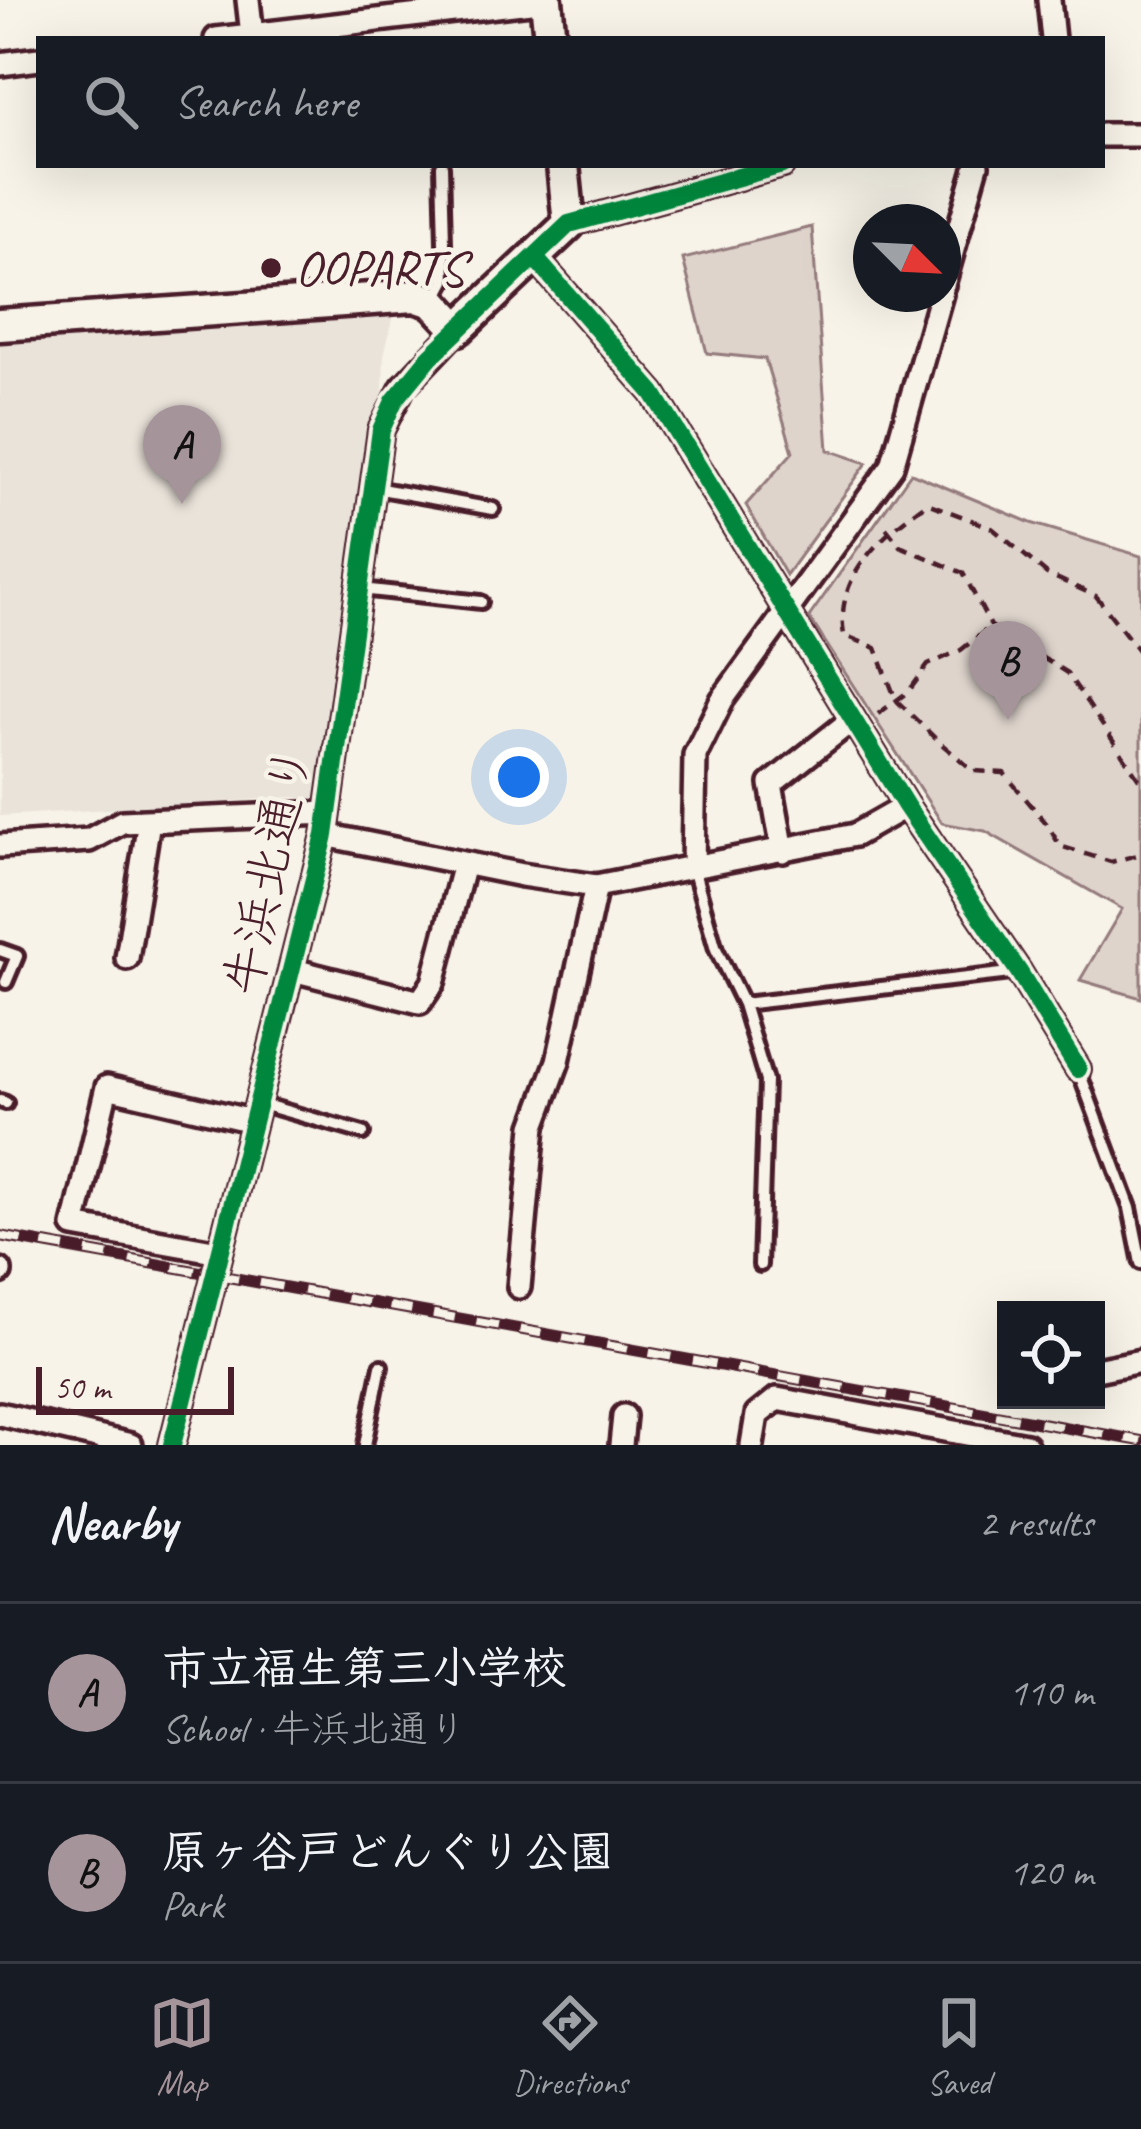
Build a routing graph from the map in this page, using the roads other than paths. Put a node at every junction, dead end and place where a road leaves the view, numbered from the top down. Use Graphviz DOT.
graph roads {
  1 [pos="248,0"];
  2 [pos="547,0"];
  3 [pos="1048,0"];
  4 [pos="252,35"];
  5 [pos="243,36"];
  6 [pos="550,36"];
  7 [pos="1053,36"];
  8 [pos="36,59"];
  9 [pos="0,64"];
  10 [pos="1105,135"];
  11 [pos="1141,135"];
  12 [pos="442,168"];
  13 [pos="563,168"];
  14 [pos="771,168"];
  15 [pos="976,168"];
  16 [pos="961,221"];
  17 [pos="568,224"];
  18 [pos="535,258"];
  19 [pos="433,302"];
  20 [pos="935,312"];
  21 [pos="0,325"];
  22 [pos="458,329"];
  23 [pos="374,488"];
  24 [pos="493,509"];
  25 [pos="362,589"];
  26 [pos="481,602"];
  27 [pos="786,609"];
  28 [pos="853,719"];
  29 [pos="907,806"];
  30 [pos="148,821"];
  31 [pos="326,824"];
  32 [pos="0,846"];
  33 [pos="783,851"];
  34 [pos="464,864"];
  35 [pos="693,866"];
  36 [pos="596,886"];
  37 [pos="0,950"];
  38 [pos="127,958"];
  39 [pos="293,970"];
  40 [pos="1018,972"];
  41 [pos="6,982"];
  42 [pos="743,1004"];
  43 [pos="1078,1069"];
  44 [pos="255,1112"];
  45 [pos="363,1132"];
  46 [pos="220,1252"];
  47 [pos="1141,1263"];
  48 [pos="760,1265"];
  49 [pos="519,1287"];
  50 [pos="1141,1361"];
  51 [pos="381,1366"];
  52 [pos="1105,1368"];
  53 [pos="0,1414"];
  54 [pos="624,1416"];
  55 [pos="130,1445"];
  56 [pos="172,1445"];
  57 [pos="365,1445"];
  58 [pos="621,1445"];
  59 [pos="752,1445"];
  60 [pos="1026,1445"];
  1 -- 4 [label="street"];
  2 -- 4 [label="street"];
  2 -- 6 [label="street"];
  3 -- 7 [label="street"];
  4 -- 5 [label="street"];
  8 -- 9 [label="street"];
  10 -- 11 [label="street"];
  12 -- 19 [label="lane"];
  13 -- 17 [label="street"];
  14 -- 17 [label="street"];
  15 -- 16 [label="street"];
  17 -- 18 [label="street"];
  18 -- 22 [label="street"];
  18 -- 27 [label="street"];
  19 -- 21 [label="street"];
  19 -- 22 [label="street"];
  20 -- 27 [label="street"];
  22 -- 23 [label="street, 牛浜北通り"];
  23 -- 24 [label="lane"];
  23 -- 25 [label="street, 牛浜北通り"];
  25 -- 26 [label="lane"];
  25 -- 31 [label="street, 牛浜北通り"];
  27 -- 28 [label="street"];
  27 -- 35 [label="street"];
  28 -- 29 [label="street"];
  28 -- 33 [label="street"];
  29 -- 33 [label="street"];
  29 -- 40 [label="street"];
  30 -- 31 [label="street"];
  30 -- 32 [label="street"];
  30 -- 38 [label="street"];
  31 -- 34 [label="street"];
  31 -- 39 [label="street, 牛浜北通り"];
  33 -- 35 [label="street"];
  34 -- 36 [label="street"];
  34 -- 39 [label="street"];
  35 -- 36 [label="street"];
  35 -- 42 [label="lane"];
  36 -- 49 [label="street"];
  37 -- 41 [label="lane"];
  39 -- 44 [label="street, 牛浜北通り"];
  40 -- 42 [label="lane"];
  40 -- 43 [label="street"];
  42 -- 48 [label="lane"];
  43 -- 47 [label="lane"];
  44 -- 45 [label="lane"];
  44 -- 46 [label="street, 牛浜北通り"];
  44 -- 46 [label="street"];
  46 -- 56 [label="street, 牛浜北通り"];
  50 -- 52 [label="street"];
  51 -- 57 [label="lane"];
  53 -- 55 [label="street"];
  54 -- 58 [label="street"];
  59 -- 60 [label="street"];
}
